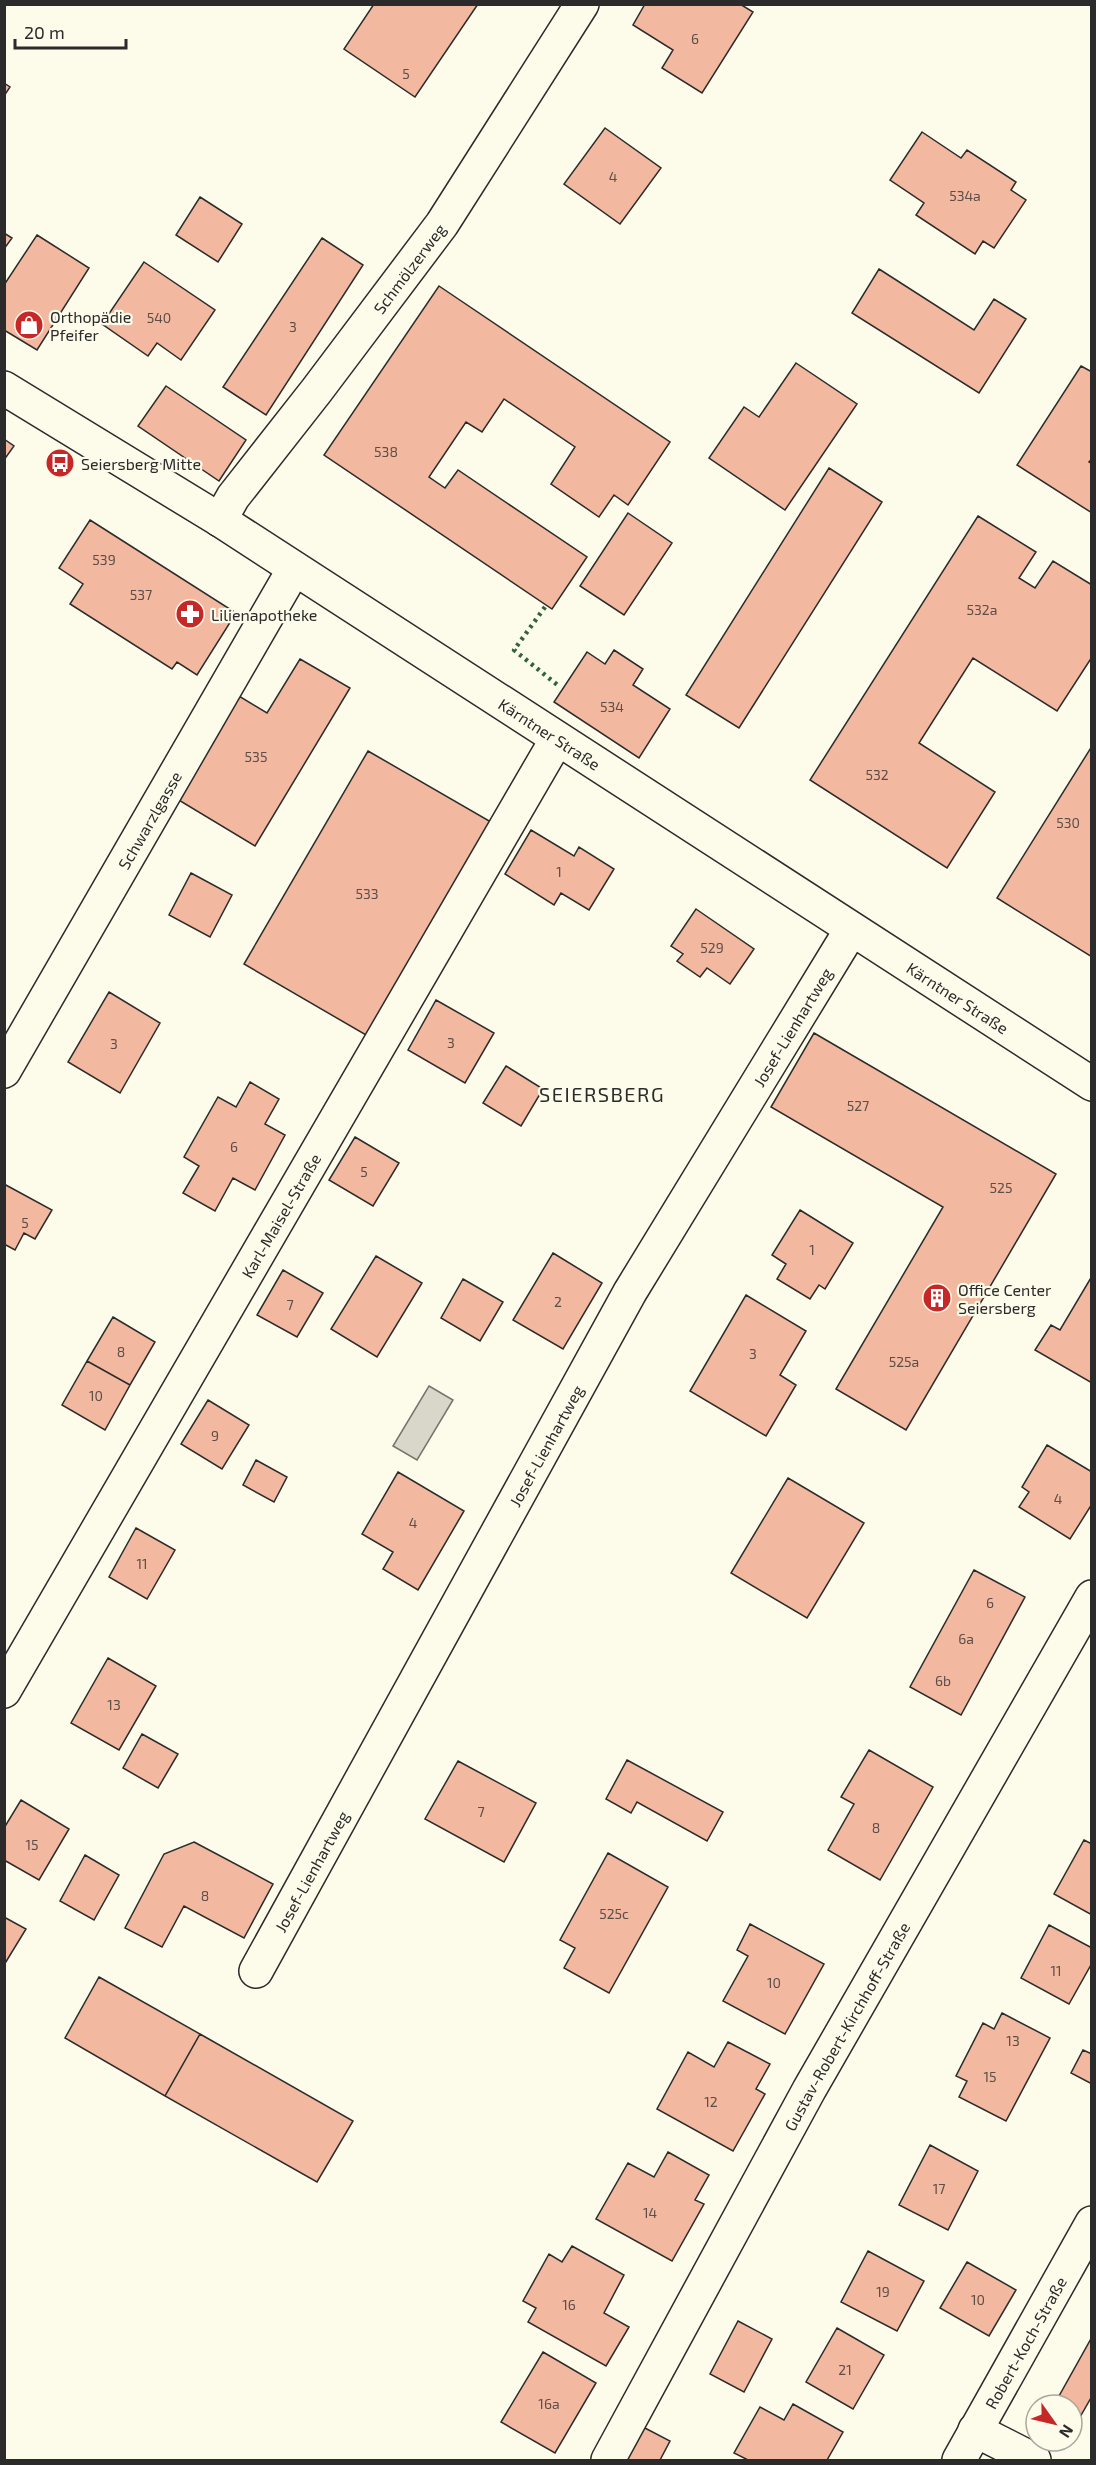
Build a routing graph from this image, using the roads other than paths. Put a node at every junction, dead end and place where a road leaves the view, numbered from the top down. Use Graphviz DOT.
graph roads {
  1 [pos="582,4"];
  2 [pos="4,388"];
  3 [pos="220,520"];
  4 [pos="294,569"];
  5 [pos="557,739"];
  6 [pos="851,930"];
  7 [pos="4,1071"];
  8 [pos="1092,1084"];
  9 [pos="1092,1597"];
  10 [pos="4,1691"];
  11 [pos="256,1971"];
  12 [pos="1092,2223"];
  13 [pos="975,2430"];
  14 [pos="608,2460"];
  15 [pos="959,2460"];
  16 [pos="1034,2460"];
  1 -- 3 [label="street, Schmölzerweg"];
  2 -- 3 [label="street, Kärntner Straße"];
  3 -- 4 [label="street, Kärntner Straße"];
  4 -- 5 [label="street, Kärntner Straße"];
  4 -- 7 [label="street, Schwarzlgasse"];
  5 -- 6 [label="street, Kärntner Straße"];
  5 -- 10 [label="street, Karl-Maisel-Straße"];
  6 -- 8 [label="street, Kärntner Straße"];
  6 -- 11 [label="street, Josef-Lienhartweg"];
  9 -- 14 [label="street, Gustav-Robert-Kirchhoff-Straße"];
  12 -- 13 [label="street, Robert-Koch-Straße"];
  13 -- 15 [label="street, Robert-Koch-Straße"];
  13 -- 16 [label="street"];
}
